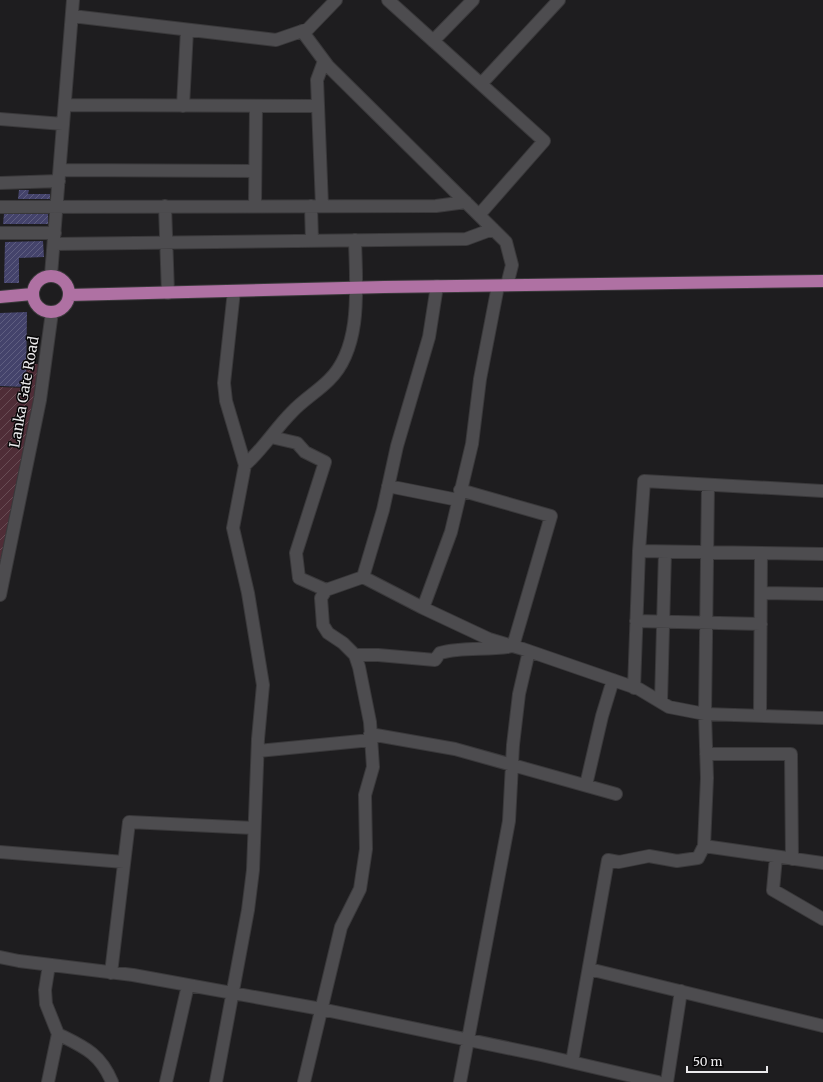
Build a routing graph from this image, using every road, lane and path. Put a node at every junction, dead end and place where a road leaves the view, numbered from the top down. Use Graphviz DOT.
graph roads {
  1 [pos="73,0"];
  2 [pos="336,0"];
  3 [pos="388,0"];
  4 [pos="473,0"];
  5 [pos="559,0"];
  6 [pos="72,16"];
  7 [pos="187,30"];
  8 [pos="302,31"];
  9 [pos="433,41"];
  10 [pos="324,61"];
  11 [pos="481,84"];
  12 [pos="65,105"];
  13 [pos="183,106"];
  14 [pos="256,106"];
  15 [pos="318,106"];
  16 [pos="0,119"];
  17 [pos="63,124"];
  18 [pos="255,171"];
  19 [pos="59,175"];
  20 [pos="0,183"];
  21 [pos="466,202"];
  22 [pos="165,206"];
  23 [pos="255,206"];
  24 [pos="316,206"];
  25 [pos="0,207"];
  26 [pos="57,207"];
  27 [pos="479,215"];
  28 [pos="493,229"];
  29 [pos="0,233"];
  30 [pos="54,239"];
  31 [pos="312,240"];
  32 [pos="355,240"];
  33 [pos="166,242"];
  34 [pos="51,275"];
  35 [pos="823,281"];
  36 [pos="503,285"];
  37 [pos="437,286"];
  38 [pos="356,288"];
  39 [pos="234,291"];
  40 [pos="168,293"];
  41 [pos="32,294"];
  42 [pos="69,295"];
  43 [pos="0,297"];
  44 [pos="52,312"];
  45 [pos="271,437"];
  46 [pos="245,465"];
  47 [pos="708,485"];
  48 [pos="388,486"];
  49 [pos="823,491"];
  50 [pos="459,495"];
  51 [pos="639,551"];
  52 [pos="665,552"];
  53 [pos="708,554"];
  54 [pos="761,554"];
  55 [pos="823,554"];
  56 [pos="363,577"];
  57 [pos="326,590"];
  58 [pos="761,593"];
  59 [pos="823,594"];
  60 [pos="0,595"];
  61 [pos="423,608"];
  62 [pos="636,620"];
  63 [pos="663,622"];
  64 [pos="706,623"];
  65 [pos="761,624"];
  66 [pos="513,646"];
  67 [pos="529,651"];
  68 [pos="355,655"];
  69 [pos="613,680"];
  70 [pos="634,688"];
  71 [pos="661,702"];
  72 [pos="705,714"];
  73 [pos="760,716"];
  74 [pos="823,718"];
  75 [pos="371,737"];
  76 [pos="258,750"];
  77 [pos="706,754"];
  78 [pos="512,764"];
  79 [pos="586,785"];
  80 [pos="616,794"];
  81 [pos="254,828"];
  82 [pos="704,846"];
  83 [pos="0,852"];
  84 [pos="776,856"];
  85 [pos="792,859"];
  86 [pos="124,862"];
  87 [pos="823,863"];
  88 [pos="823,919"];
  89 [pos="0,956"];
  90 [pos="49,965"];
  91 [pos="589,969"];
  92 [pos="111,973"];
  93 [pos="188,985"];
  94 [pos="681,991"];
  95 [pos="233,993"];
  96 [pos="321,1009"];
  97 [pos="823,1026"];
  98 [pos="58,1034"];
  99 [pos="469,1040"];
  100 [pos="572,1062"];
  101 [pos="48,1082"];
  102 [pos="112,1082"];
  103 [pos="166,1082"];
  104 [pos="216,1082"];
  105 [pos="304,1082"];
  106 [pos="460,1082"];
  107 [pos="658,1082"];
  108 [pos="667,1082"];
  1 -- 6 [label="street"];
  2 -- 8 [label="street"];
  3 -- 9 [label="street"];
  4 -- 9 [label="street"];
  5 -- 11 [label="street"];
  6 -- 7 [label="street"];
  6 -- 12 [label="street"];
  7 -- 8 [label="street"];
  7 -- 13 [label="street"];
  8 -- 10 [label="street"];
  9 -- 11 [label="street"];
  10 -- 15 [label="street"];
  10 -- 21 [label="street"];
  11 -- 27 [label="street"];
  12 -- 13 [label="street"];
  12 -- 17 [label="street"];
  13 -- 14 [label="street"];
  14 -- 15 [label="street"];
  14 -- 18 [label="street"];
  15 -- 24 [label="street"];
  16 -- 17 [label="street"];
  17 -- 19 [label="street"];
  18 -- 19 [label="street"];
  18 -- 23 [label="street"];
  19 -- 20 [label="street"];
  19 -- 26 [label="street"];
  21 -- 24 [label="street"];
  21 -- 27 [label="street"];
  22 -- 23 [label="street"];
  22 -- 26 [label="street"];
  22 -- 33 [label="street"];
  23 -- 24 [label="street"];
  24 -- 31 [label="street"];
  25 -- 26 [label="street"];
  26 -- 30 [label="street"];
  27 -- 28 [label="street"];
  28 -- 32 [label="street"];
  28 -- 36 [label="street"];
  29 -- 30 [label="street"];
  30 -- 33 [label="street"];
  30 -- 34 [label="street"];
  31 -- 32 [label="street"];
  31 -- 33 [label="street"];
  32 -- 38 [label="street"];
  33 -- 40 [label="street"];
  34 -- 41 [label="main road"];
  34 -- 42 [label="main road"];
  35 -- 36 [label="main road"];
  36 -- 37 [label="main road"];
  36 -- 50 [label="street"];
  37 -- 38 [label="main road"];
  37 -- 48 [label="street"];
  38 -- 39 [label="main road"];
  38 -- 45 [label="street"];
  39 -- 40 [label="main road"];
  39 -- 46 [label="street"];
  40 -- 42 [label="main road"];
  41 -- 43 [label="main road"];
  41 -- 44 [label="main road"];
  42 -- 44 [label="main road"];
  44 -- 60 [label="street, Lanka Gate Road"];
  45 -- 46 [label="street"];
  45 -- 57 [label="street"];
  46 -- 76 [label="street"];
  47 -- 49 [label="street"];
  47 -- 51 [label="street"];
  47 -- 53 [label="street"];
  48 -- 50 [label="street"];
  48 -- 56 [label="street"];
  50 -- 61 [label="street"];
  50 -- 66 [label="street"];
  51 -- 52 [label="street"];
  51 -- 62 [label="street"];
  52 -- 53 [label="street"];
  52 -- 63 [label="street"];
  53 -- 54 [label="street"];
  53 -- 64 [label="street"];
  54 -- 55 [label="street"];
  54 -- 58 [label="street"];
  56 -- 57 [label="street"];
  56 -- 61 [label="street"];
  57 -- 68 [label="street"];
  58 -- 59 [label="street"];
  58 -- 65 [label="street"];
  61 -- 66 [label="street"];
  62 -- 63 [label="street"];
  62 -- 70 [label="street"];
  63 -- 64 [label="street"];
  63 -- 71 [label="street"];
  64 -- 65 [label="street"];
  64 -- 72 [label="street"];
  65 -- 73 [label="street"];
  66 -- 67 [label="street"];
  66 -- 68 [label="street"];
  67 -- 69 [label="street"];
  67 -- 78 [label="street"];
  68 -- 75 [label="street"];
  69 -- 70 [label="street"];
  69 -- 79 [label="street"];
  70 -- 71 [label="street"];
  71 -- 72 [label="street"];
  72 -- 73 [label="street"];
  72 -- 77 [label="street"];
  73 -- 74 [label="street"];
  75 -- 76 [label="street"];
  75 -- 78 [label="street"];
  75 -- 96 [label="street"];
  76 -- 81 [label="street"];
  77 -- 82 [label="street"];
  77 -- 85 [label="street"];
  78 -- 79 [label="street"];
  78 -- 99 [label="street"];
  79 -- 80 [label="street"];
  81 -- 86 [label="street"];
  81 -- 95 [label="street"];
  82 -- 84 [label="street"];
  82 -- 91 [label="street"];
  83 -- 86 [label="street"];
  84 -- 85 [label="street"];
  84 -- 88 [label="street"];
  85 -- 87 [label="street"];
  86 -- 92 [label="street"];
  89 -- 90 [label="street"];
  90 -- 92 [label="street"];
  90 -- 98 [label="street"];
  91 -- 94 [label="street"];
  91 -- 100 [label="street"];
  92 -- 93 [label="street"];
  93 -- 95 [label="street"];
  93 -- 103 [label="street"];
  94 -- 97 [label="street"];
  94 -- 108 [label="street"];
  95 -- 96 [label="street"];
  95 -- 104 [label="street"];
  96 -- 99 [label="street"];
  96 -- 105 [label="street"];
  98 -- 101 [label="street"];
  98 -- 102 [label="street"];
  99 -- 100 [label="street"];
  99 -- 106 [label="street"];
  100 -- 107 [label="street"];
}
